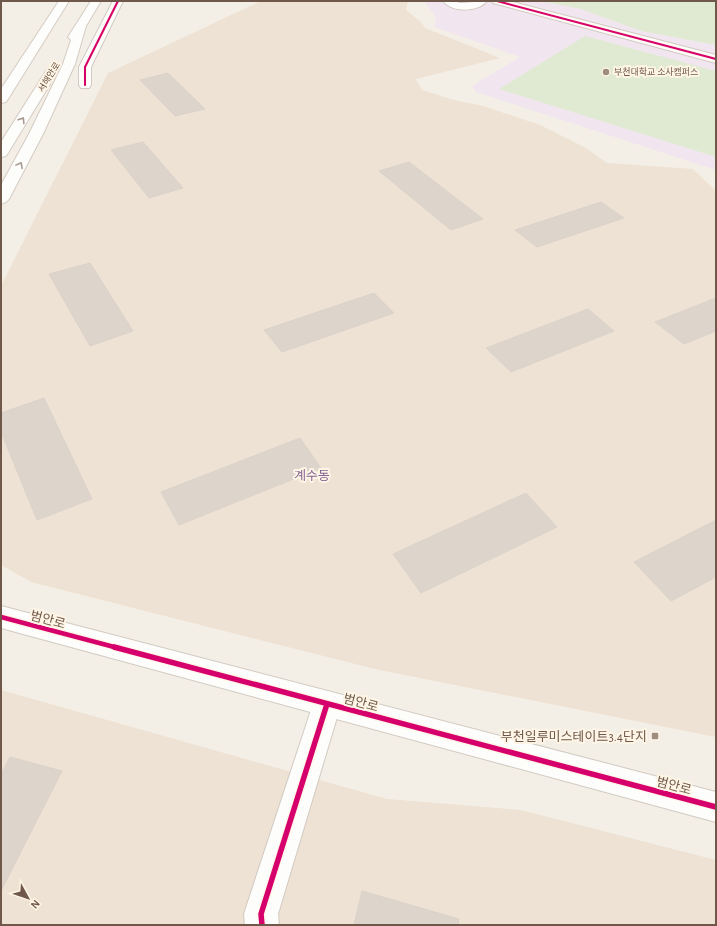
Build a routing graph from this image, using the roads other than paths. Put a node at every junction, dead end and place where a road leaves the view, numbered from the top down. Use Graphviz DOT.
graph roads {
  1 [pos="64,1"];
  2 [pos="96,1"];
  3 [pos="118,1"];
  4 [pos="448,1"];
  5 [pos="482,1"];
  6 [pos="497,1"];
  7 [pos="49,25"];
  8 [pos="81,25"];
  9 [pos="716,60"];
  10 [pos="1,78"];
  11 [pos="85,85"];
  12 [pos="1,99"];
  13 [pos="1,153"];
  14 [pos="1,199"];
  15 [pos="1,617"];
  16 [pos="328,704"];
  17 [pos="716,807"];
  18 [pos="262,925"];
  1 -- 7 [label="main road"];
  2 -- 8 [label="main road, 서해안로"];
  3 -- 11 [label="main road"];
  4 -- 5 [label="main road"];
  6 -- 9 [label="main road"];
  7 -- 10 [label="main road"];
  7 -- 12 [label="main road"];
  13 -- 8 [label="main road, 서해안로, one-way"];
  14 -- 8 [label="main road, one-way"];
  15 -- 16 [label="main road, 범안로"];
  16 -- 17 [label="main road, 범안로"];
  16 -- 18 [label="main road"];
}
